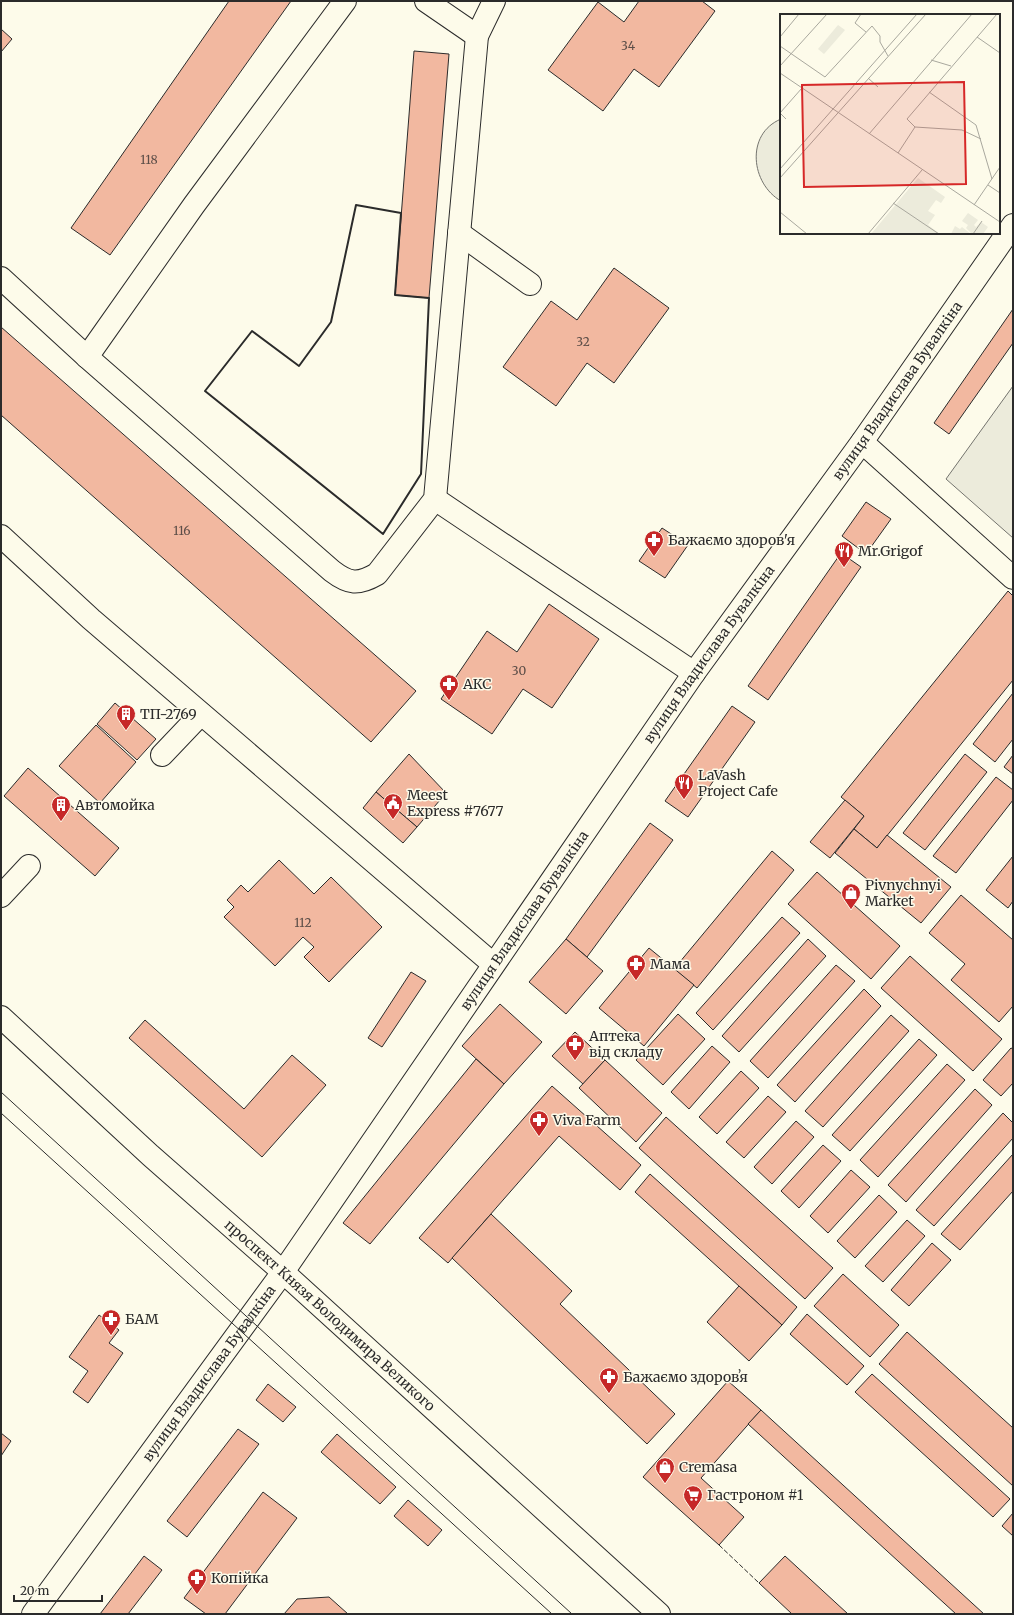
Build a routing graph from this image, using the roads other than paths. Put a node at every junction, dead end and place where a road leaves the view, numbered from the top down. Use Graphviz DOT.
graph roads {
  1 [pos="345,1"];
  2 [pos="426,1"];
  3 [pos="494,1"];
  4 [pos="477,36"];
  5 [pos="1013,225"];
  6 [pos="459,233"];
  7 [pos="1,278"];
  8 [pos="530,284"];
  9 [pos="87,357"];
  10 [pos="862,442"];
  11 [pos="435,499"];
  12 [pos="1,536"];
  13 [pos="1013,578"];
  14 [pos="694,673"];
  15 [pos="201,714"];
  16 [pos="162,755"];
  17 [pos="29,866"];
  18 [pos="1,896"];
  19 [pos="493,964"];
  20 [pos="1,1017"];
  21 [pos="282,1272"];
  22 [pos="33,1614"];
  23 [pos="659,1614"];
  1 -- 9 [label="main road"];
  2 -- 4 [label="main road"];
  3 -- 4 [label="main road"];
  4 -- 6 [label="main road"];
  5 -- 10 [label="main road, вулиця Владислава Бувалкіна"];
  6 -- 8 [label="main road"];
  6 -- 11 [label="main road"];
  7 -- 9 [label="main road"];
  9 -- 11 [label="main road"];
  10 -- 13 [label="main road"];
  10 -- 14 [label="main road, вулиця Владислава Бувалкіна"];
  11 -- 14 [label="main road"];
  12 -- 15 [label="main road"];
  14 -- 19 [label="main road, вулиця Владислава Бувалкіна"];
  15 -- 16 [label="main road"];
  15 -- 19 [label="main road"];
  17 -- 18 [label="main road"];
  19 -- 21 [label="main road, вулиця Владислава Бувалкіна"];
  20 -- 21 [label="main road, проспект Князя Володимира Великого"];
  21 -- 22 [label="main road, вулиця Владислава Бувалкіна"];
  21 -- 23 [label="main road, проспект Князя Володимира Великого"];
}
